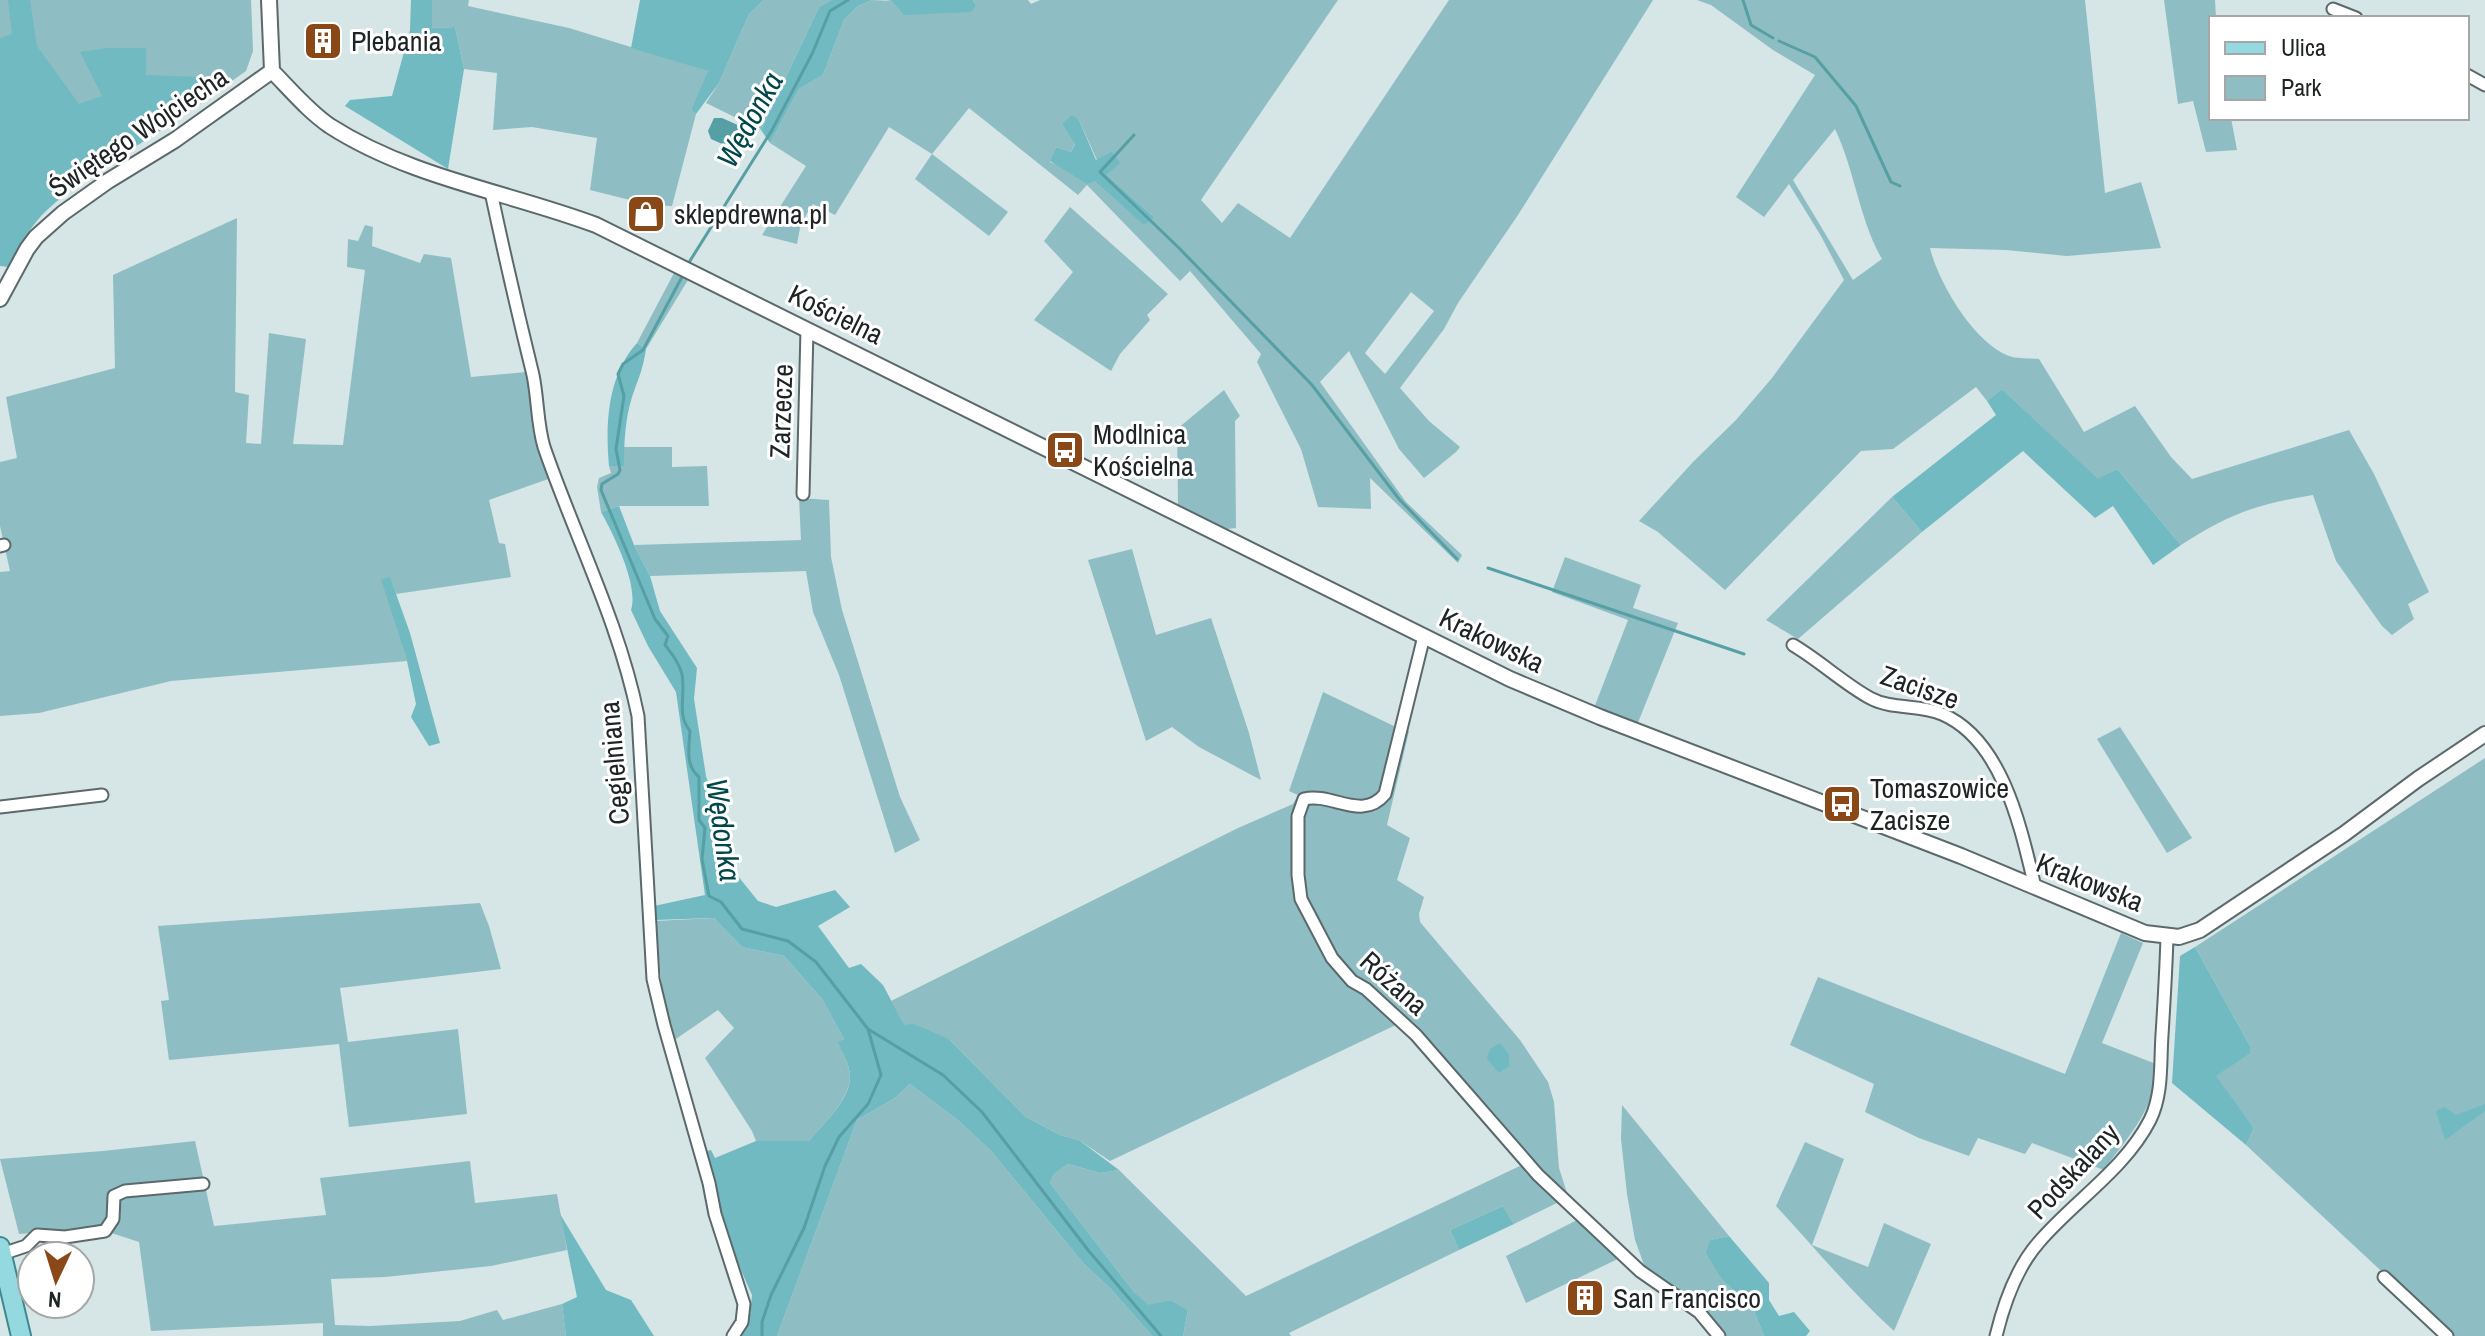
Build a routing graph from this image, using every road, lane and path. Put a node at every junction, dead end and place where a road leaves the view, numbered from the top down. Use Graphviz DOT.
graph roads {
  1 [pos="269,0"];
  2 [pos="2333,9"];
  3 [pos="2351,16"];
  4 [pos="272,71"];
  5 [pos="491,192"];
  6 [pos="0,299"];
  7 [pos="807,329"];
  8 [pos="803,494"];
  9 [pos="1379,614"];
  10 [pos="1424,636"];
  11 [pos="1793,645"];
  12 [pos="2485,734"];
  13 [pos="102,795"];
  14 [pos="0,807"];
  15 [pos="2035,887"];
  16 [pos="2167,937"];
  17 [pos="203,1184"];
  18 [pos="1,1250"];
  19 [pos="2384,1277"];
  20 [pos="21,1336"];
  21 [pos="733,1336"];
  22 [pos="1719,1336"];
  23 [pos="1996,1336"];
  24 [pos="2447,1336"];
  1 -- 4 [label="street, Świętego Wojciecha"];
  2 -- 3 [label="street"];
  4 -- 5 [label="street, Kościelna"];
  4 -- 6 [label="street, Świętego Wojciecha"];
  5 -- 7 [label="street, Kościelna"];
  5 -- 21 [label="street, Cegielniana"];
  7 -- 8 [label="street, Zarzecze"];
  7 -- 9 [label="street, Kościelna"];
  9 -- 10 [label="street, Krakowska"];
  10 -- 15 [label="street, Krakowska"];
  10 -- 22 [label="street, Różana"];
  11 -- 15 [label="street, Zacisze"];
  12 -- 16 [label="street, Krakowska"];
  13 -- 14 [label="street"];
  15 -- 16 [label="street, Krakowska"];
  16 -- 23 [label="street, Podskalany"];
  17 -- 18 [label="street"];
  18 -- 20 [label="main road"];
  19 -- 24 [label="street"];
}
